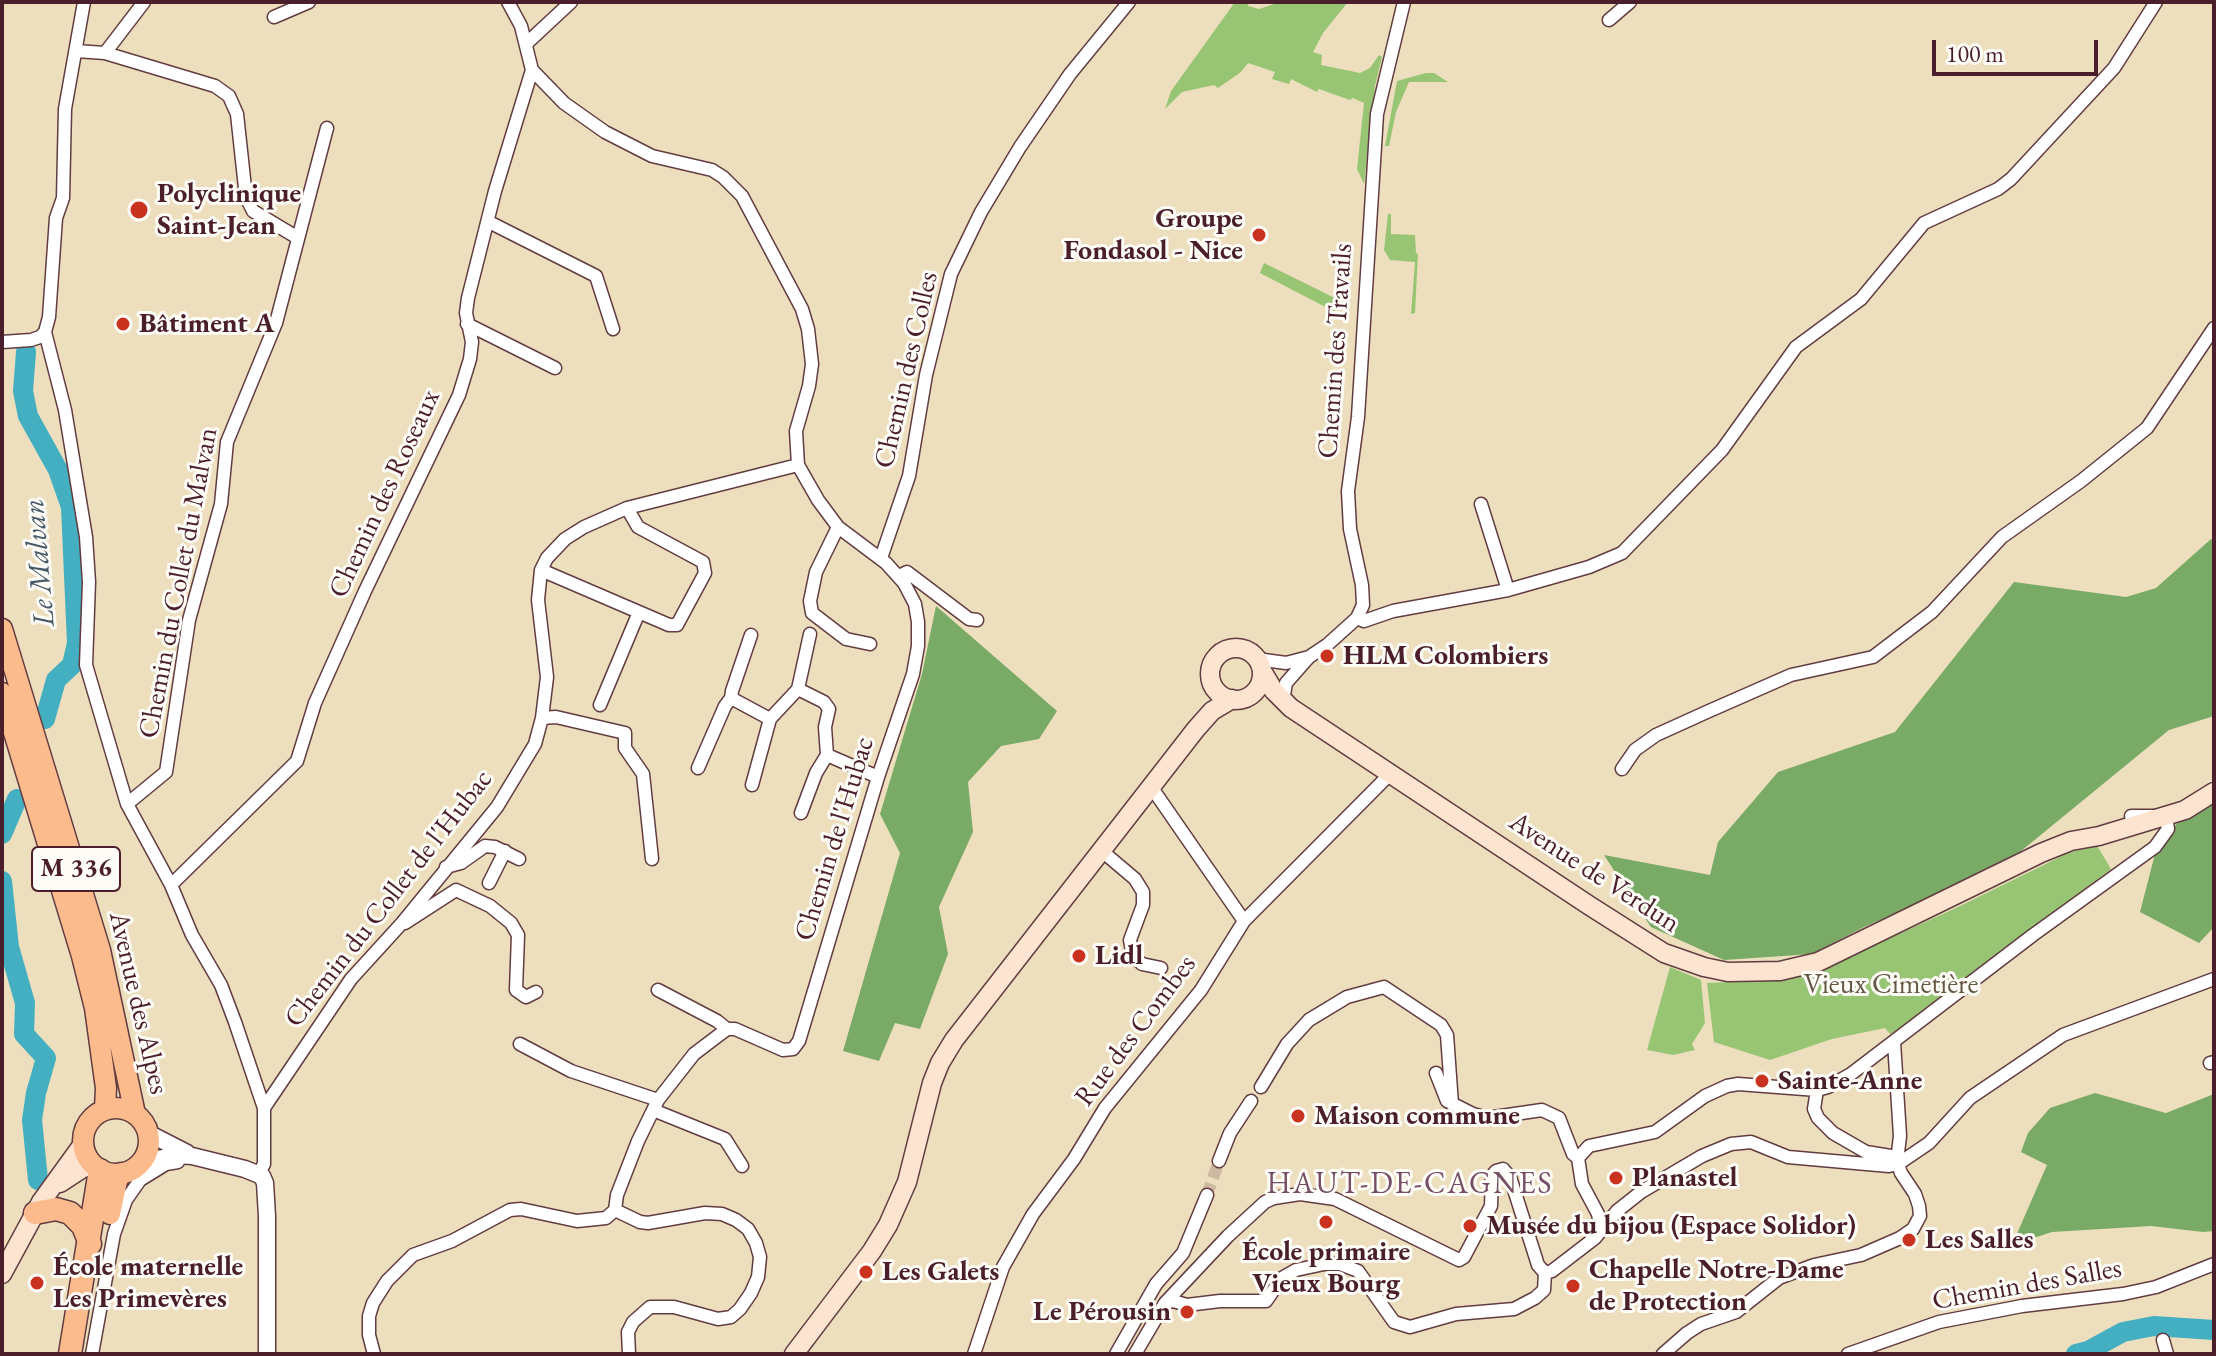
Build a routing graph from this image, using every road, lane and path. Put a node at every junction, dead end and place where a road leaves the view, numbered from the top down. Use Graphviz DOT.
graph roads {
  1 [pos="84,2"];
  2 [pos="144,2"];
  3 [pos="309,2"];
  4 [pos="508,2"];
  5 [pos="571,2"];
  6 [pos="1129,2"];
  7 [pos="1404,2"];
  8 [pos="1630,2"];
  9 [pos="2156,2"];
  10 [pos="274,17"];
  11 [pos="1609,20"];
  12 [pos="527,43"];
  13 [pos="76,51"];
  14 [pos="105,53"];
  15 [pos="532,70"];
  16 [pos="327,128"];
  17 [pos="489,222"];
  18 [pos="298,238"];
  19 [pos="467,324"];
  20 [pos="2214,328"];
  21 [pos="613,329"];
  22 [pos="45,332"];
  23 [pos="2,342"];
  24 [pos="555,368"];
  25 [pos="798,465"];
  26 [pos="1481,504"];
  27 [pos="627,508"];
  28 [pos="838,527"];
  29 [pos="881,558"];
  30 [pos="541,570"];
  31 [pos="899,576"];
  32 [pos="1508,590"];
  33 [pos="1363,605"];
  34 [pos="1393,611"];
  35 [pos="639,612"];
  36 [pos="1357,618"];
  37 [pos="977,620"];
  38 [pos="2,629"];
  39 [pos="810,634"];
  40 [pos="751,635"];
  41 [pos="870,644"];
  42 [pos="1309,657"];
  43 [pos="1286,663"];
  44 [pos="1261,672"];
  45 [pos="1213,685"];
  46 [pos="798,689"];
  47 [pos="2,693"];
  48 [pos="731,698"];
  49 [pos="1240,698"];
  50 [pos="600,705"];
  51 [pos="1287,705"];
  52 [pos="542,718"];
  53 [pos="770,719"];
  54 [pos="1196,729"];
  55 [pos="827,755"];
  56 [pos="698,768"];
  57 [pos="1622,769"];
  58 [pos="1390,774"];
  59 [pos="878,777"];
  60 [pos="752,785"];
  61 [pos="1152,788"];
  62 [pos="2207,795"];
  63 [pos="127,804"];
  64 [pos="801,813"];
  65 [pos="2131,816"];
  66 [pos="2161,817"];
  67 [pos="2071,841"];
  68 [pos="505,851"];
  69 [pos="1102,851"];
  70 [pos="519,859"];
  71 [pos="652,859"];
  72 [pos="446,867"];
  73 [pos="489,883"];
  74 [pos="171,885"];
  75 [pos="1244,921"];
  76 [pos="402,923"];
  77 [pos="1161,968"];
  78 [pos="2214,979"];
  79 [pos="658,990"];
  80 [pos="536,992"];
  81 [pos="727,1029"];
  82 [pos="1894,1042"];
  83 [pos="520,1044"];
  84 [pos="1436,1073"];
  85 [pos="1261,1087"];
  86 [pos="1817,1090"];
  87 [pos="1251,1101"];
  88 [pos="1452,1104"];
  89 [pos="655,1105"];
  90 [pos="264,1108"];
  91 [pos="105,1109"];
  92 [pos="135,1114"];
  93 [pos="148,1133"];
  94 [pos="83,1144"];
  95 [pos="192,1156"];
  96 [pos="1578,1158"];
  97 [pos="1219,1161"];
  98 [pos="1898,1161"];
  99 [pos="140,1163"];
  100 [pos="223,1163"];
  101 [pos="742,1166"];
  102 [pos="105,1170"];
  103 [pos="259,1173"];
  104 [pos="52,1189"];
  105 [pos="1207,1195"];
  106 [pos="1596,1208"];
  107 [pos="615,1210"];
  108 [pos="1617,1211"];
  109 [pos="35,1213"];
  110 [pos="112,1224"];
  111 [pos="1601,1231"];
  112 [pos="90,1244"];
  113 [pos="2214,1264"];
  114 [pos="1545,1273"];
  115 [pos="2,1274"];
  116 [pos="1165,1303"];
  117 [pos="2163,1340"];
  118 [pos="1854,1353"];
  119 [pos="70,1354"];
  120 [pos="83,1354"];
  121 [pos="92,1354"];
  122 [pos="267,1354"];
  123 [pos="374,1354"];
  124 [pos="629,1354"];
  125 [pos="794,1354"];
  126 [pos="974,1354"];
  127 [pos="1116,1354"];
  128 [pos="1135,1354"];
  129 [pos="1663,1354"];
  130 [pos="2167,1354"];
  1 -- 13 [label="street"];
  2 -- 14 [label="street"];
  3 -- 10 [label="street"];
  4 -- 12 [label="street"];
  5 -- 12 [label="street"];
  6 -- 29 [label="street, Chemin des Colles"];
  7 -- 33 [label="street, Chemin des Travails"];
  8 -- 11 [label="street"];
  9 -- 32 [label="street"];
  12 -- 15 [label="street"];
  13 -- 14 [label="street"];
  13 -- 22 [label="street"];
  14 -- 18 [label="street"];
  15 -- 17 [label="street, Chemin des Roseaux"];
  15 -- 25 [label="street"];
  16 -- 18 [label="street, Chemin du Collet du Malvan"];
  17 -- 19 [label="street, Chemin des Roseaux"];
  17 -- 21 [label="street"];
  18 -- 63 [label="street, Chemin du Collet du Malvan"];
  19 -- 24 [label="street"];
  19 -- 74 [label="street, Chemin des Roseaux"];
  20 -- 57 [label="street"];
  22 -- 23 [label="street"];
  22 -- 63 [label="street"];
  25 -- 27 [label="street"];
  25 -- 28 [label="street"];
  26 -- 32 [label="street"];
  27 -- 30 [label="street"];
  27 -- 35 [label="street"];
  28 -- 29 [label="street"];
  28 -- 41 [label="street"];
  29 -- 31 [label="street"];
  30 -- 35 [label="street"];
  30 -- 52 [label="street, Chemin du Collet de l'Hubac"];
  31 -- 37 [label="street"];
  31 -- 59 [label="street, Chemin de l'Hubac"];
  32 -- 34 [label="street"];
  33 -- 34 [label="street"];
  33 -- 36 [label="street"];
  34 -- 36 [label="street"];
  35 -- 50 [label="street"];
  36 -- 42 [label="street"];
  38 -- 92 [label="main road, Avenue des Alpes / M 336"];
  39 -- 46 [label="street"];
  40 -- 48 [label="street"];
  42 -- 43 [label="street"];
  42 -- 51 [label="street"];
  43 -- 44 [label="street"];
  43 -- 44 [label="street"];
  44 -- 45 [label="main road"];
  44 -- 49 [label="main road"];
  44 -- 51 [label="main road, Avenue de Verdun"];
  45 -- 49 [label="main road"];
  45 -- 54 [label="main road"];
  46 -- 53 [label="street"];
  46 -- 55 [label="street, Chemin de l'Hubac"];
  47 -- 91 [label="main road, Avenue des Alpes / M 336"];
  48 -- 53 [label="street"];
  48 -- 56 [label="street"];
  49 -- 51 [label="main road, Avenue de Verdun"];
  49 -- 54 [label="main road"];
  51 -- 58 [label="main road, Avenue de Verdun"];
  52 -- 71 [label="street"];
  52 -- 72 [label="street, Chemin du Collet de l'Hubac"];
  53 -- 60 [label="street"];
  54 -- 61 [label="main road"];
  55 -- 59 [label="street"];
  55 -- 64 [label="street"];
  58 -- 67 [label="main road, Avenue de Verdun"];
  58 -- 75 [label="street, Rue des Combes"];
  59 -- 81 [label="street, Chemin de l'Hubac"];
  61 -- 69 [label="main road"];
  61 -- 75 [label="street"];
  62 -- 65 [label="main road"];
  62 -- 66 [label="main road, Avenue de Verdun"];
  63 -- 74 [label="street"];
  65 -- 66 [label="street"];
  65 -- 67 [label="main road"];
  66 -- 67 [label="main road, Avenue de Verdun"];
  66 -- 82 [label="street"];
  68 -- 70 [label="street"];
  68 -- 72 [label="street"];
  68 -- 73 [label="street"];
  69 -- 77 [label="street"];
  69 -- 125 [label="main road"];
  72 -- 76 [label="street, Chemin du Collet de l'Hubac"];
  74 -- 90 [label="street"];
  75 -- 126 [label="street, Rue des Combes"];
  76 -- 80 [label="street"];
  76 -- 90 [label="street, Chemin du Collet de l'Hubac"];
  78 -- 98 [label="street"];
  79 -- 81 [label="street, Chemin de l'Hubac"];
  81 -- 89 [label="street"];
  82 -- 86 [label="street"];
  82 -- 98 [label="street"];
  83 -- 89 [label="street"];
  84 -- 88 [label="street"];
  85 -- 88 [label="street"];
  86 -- 96 [label="street"];
  86 -- 98 [label="street"];
  87 -- 97 [label="street"];
  88 -- 96 [label="street"];
  89 -- 101 [label="street"];
  89 -- 107 [label="street"];
  90 -- 103 [label="street"];
  91 -- 92 [label="main road"];
  91 -- 94 [label="main road"];
  92 -- 93 [label="main road"];
  93 -- 95 [label="street"];
  93 -- 99 [label="main road"];
  94 -- 102 [label="main road"];
  94 -- 104 [label="main road"];
  95 -- 99 [label="street"];
  95 -- 100 [label="street"];
  96 -- 106 [label="street"];
  98 -- 108 [label="street"];
  98 -- 129 [label="street"];
  99 -- 102 [label="main road"];
  100 -- 103 [label="street"];
  100 -- 110 [label="street"];
  102 -- 104 [label="main road"];
  102 -- 110 [label="main road"];
  102 -- 112 [label="highway"];
  103 -- 122 [label="street"];
  104 -- 109 [label="main road"];
  105 -- 127 [label="street"];
  106 -- 108 [label="street"];
  106 -- 111 [label="street"];
  107 -- 123 [label="street"];
  107 -- 124 [label="street"];
  108 -- 111 [label="street"];
  109 -- 112 [label="highway"];
  109 -- 115 [label="main road"];
  110 -- 120 [label="highway"];
  110 -- 121 [label="street"];
  111 -- 114 [label="street"];
  112 -- 119 [label="highway"];
  113 -- 118 [label="street, Chemin des Salles"];
  114 -- 116 [label="street"];
  114 -- 116 [label="street"];
  116 -- 128 [label="street"];
  117 -- 130 [label="street"];
}
